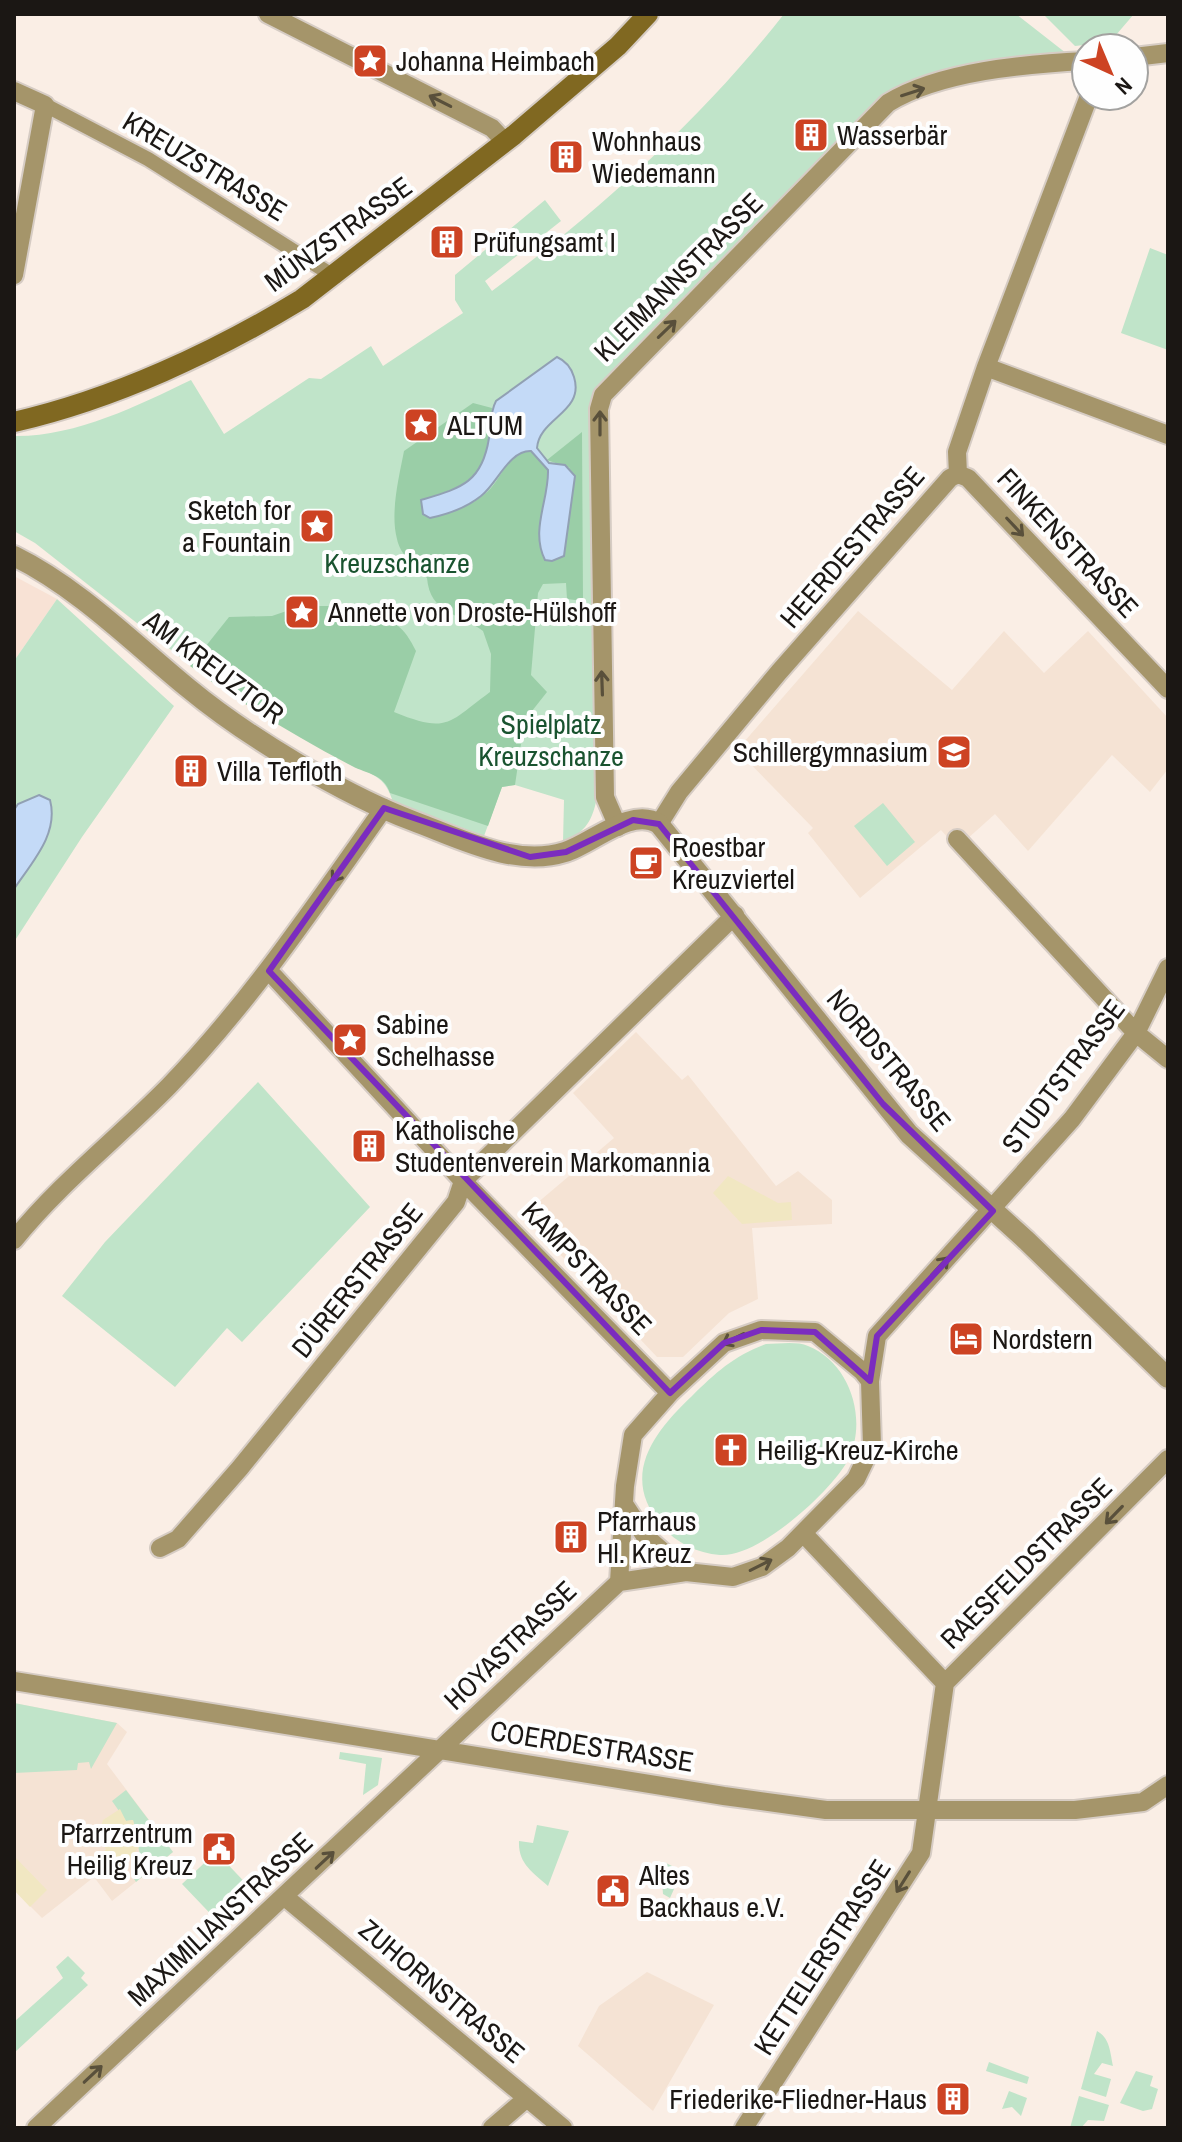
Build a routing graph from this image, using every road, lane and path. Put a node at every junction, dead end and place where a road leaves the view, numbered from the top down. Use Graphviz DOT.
graph roads {
  1 [pos="268,14"];
  2 [pos="648,14"];
  3 [pos="1070,62"];
  4 [pos="14,91"];
  5 [pos="45,105"];
  6 [pos="1083,112"];
  7 [pos="505,142"];
  8 [pos="14,275"];
  9 [pos="335,277"];
  10 [pos="986,367"];
  11 [pos="14,422"];
  12 [pos="1168,435"];
  13 [pos="958,474"];
  14 [pos="14,556"];
  15 [pos="1168,689"];
  16 [pos="384,808"];
  17 [pos="659,824"];
  18 [pos="618,827"];
  19 [pos="957,839"];
  20 [pos="735,915"];
  21 [pos="1168,968"];
  22 [pos="269,971"];
  23 [pos="1136,1033"];
  24 [pos="1168,1059"];
  25 [pos="463,1181"];
  26 [pos="993,1211"];
  27 [pos="14,1240"];
  28 [pos="1168,1378"];
  29 [pos="870,1381"];
  30 [pos="670,1393"];
  31 [pos="1168,1459"];
  32 [pos="624,1504"];
  33 [pos="803,1533"];
  34 [pos="160,1548"];
  35 [pos="686,1572"];
  36 [pos="619,1582"];
  37 [pos="14,1681"];
  38 [pos="945,1683"];
  39 [pos="442,1750"];
  40 [pos="1165,1788"];
  41 [pos="929,1810"];
  42 [pos="285,1897"];
  43 [pos="527,2098"];
  44 [pos="36,2128"];
  45 [pos="492,2128"];
  46 [pos="563,2128"];
  47 [pos="744,2128"];
  7 -- 1 [label="street, one-way"];
  2 -- 7 [label="main road, MÜNZSTRASSE"];
  18 -- 3 [label="street, KLEIMANNSTRASSE, one-way"];
  4 -- 5 [label="street"];
  5 -- 8 [label="street"];
  5 -- 9 [label="street, KREUZSTRASSE"];
  6 -- 10 [label="street, HEERDESTRASSE"];
  7 -- 9 [label="main road, MÜNZSTRASSE"];
  9 -- 11 [label="main road, MÜNZSTRASSE"];
  10 -- 12 [label="street"];
  10 -- 13 [label="street, HEERDESTRASSE"];
  13 -- 15 [label="street, FINKENSTRASSE, one-way"];
  13 -- 17 [label="street, HEERDESTRASSE"];
  14 -- 16 [label="street, AM KREUZTOR"];
  16 -- 18 [label="street, AM KREUZTOR"];
  16 -- 22 [label="street, one-way"];
  17 -- 18 [label="street, AM KREUZTOR"];
  17 -- 20 [label="street, NORDSTRASSE"];
  19 -- 23 [label="street"];
  20 -- 25 [label="street, DÜRERSTRASSE"];
  20 -- 26 [label="street, NORDSTRASSE"];
  21 -- 23 [label="street, STUDTSTRASSE"];
  22 -- 25 [label="street, KAMPSTRASSE"];
  22 -- 27 [label="street"];
  23 -- 24 [label="street"];
  23 -- 26 [label="street, STUDTSTRASSE"];
  25 -- 30 [label="street, KAMPSTRASSE"];
  25 -- 34 [label="street, DÜRERSTRASSE"];
  26 -- 28 [label="street, NORDSTRASSE"];
  29 -- 26 [label="street, HOYASTRASSE, one-way"];
  29 -- 30 [label="street, HOYASTRASSE, one-way"];
  29 -- 33 [label="street, HOYASTRASSE"];
  30 -- 32 [label="street, HOYASTRASSE"];
  31 -- 38 [label="street, RAESFELDSTRASSE, one-way"];
  32 -- 35 [label="street"];
  32 -- 36 [label="street, HOYASTRASSE"];
  35 -- 33 [label="street, HOYASTRASSE, one-way"];
  33 -- 38 [label="street"];
  35 -- 36 [label="street, HOYASTRASSE"];
  36 -- 39 [label="street, HOYASTRASSE"];
  37 -- 39 [label="street, COERDESTRASSE"];
  38 -- 41 [label="street, RAESFELDSTRASSE"];
  39 -- 41 [label="street, COERDESTRASSE"];
  42 -- 39 [label="street, MAXIMILIANSTRASSE, one-way"];
  40 -- 41 [label="street, COERDESTRASSE"];
  41 -- 47 [label="street, KETTELERSTRASSE, one-way"];
  42 -- 43 [label="street, ZUHORNSTRASSE"];
  44 -- 42 [label="street, MAXIMILIANSTRASSE, one-way"];
  43 -- 45 [label="street"];
  43 -- 46 [label="street, ZUHORNSTRASSE"];
}
